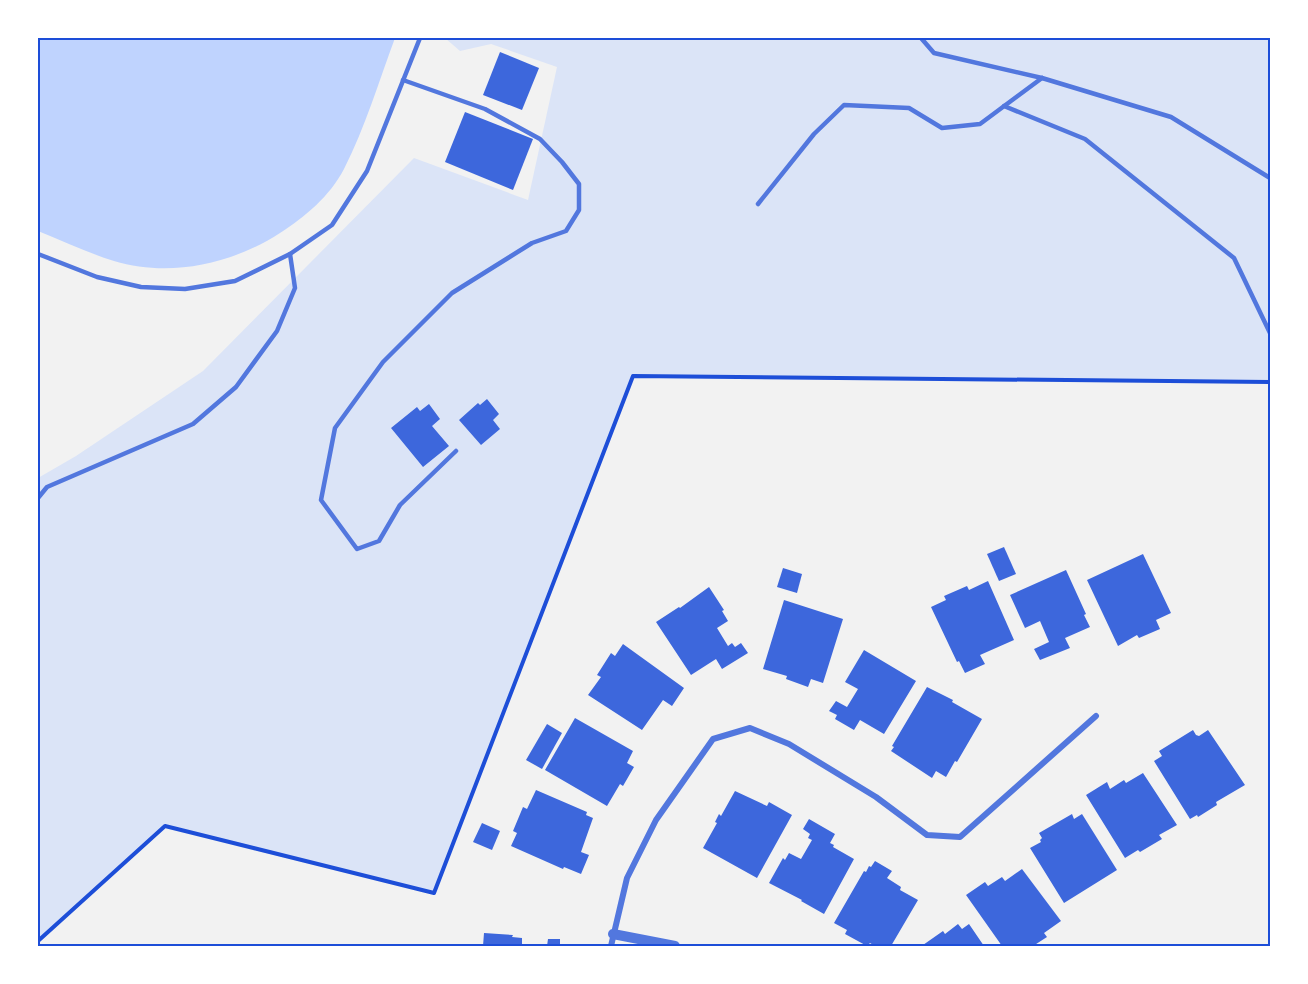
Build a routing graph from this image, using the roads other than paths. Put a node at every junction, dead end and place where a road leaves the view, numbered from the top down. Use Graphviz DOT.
graph roads {
  1 [pos="420,38"];
  2 [pos="921,38"];
  3 [pos="1042,78"];
  4 [pos="403,80"];
  5 [pos="1004,106"];
  6 [pos="1270,178"];
  7 [pos="758,204"];
  8 [pos="38,254"];
  9 [pos="290,254"];
  10 [pos="1270,333"];
  11 [pos="456,451"];
  12 [pos="38,498"];
  13 [pos="1096,716"];
  14 [pos="613,934"];
  15 [pos="611,946"];
  16 [pos="675,946"];
  1 -- 4 [label="lane"];
  2 -- 3 [label="lane"];
  3 -- 5 [label="lane"];
  3 -- 6 [label="lane"];
  4 -- 9 [label="lane"];
  4 -- 11 [label="lane"];
  5 -- 7 [label="lane"];
  5 -- 10 [label="lane"];
  8 -- 9 [label="lane"];
  9 -- 12 [label="lane"];
  13 -- 14 [label="street"];
  14 -- 15 [label="street"];
  14 -- 16 [label="street"];
}
